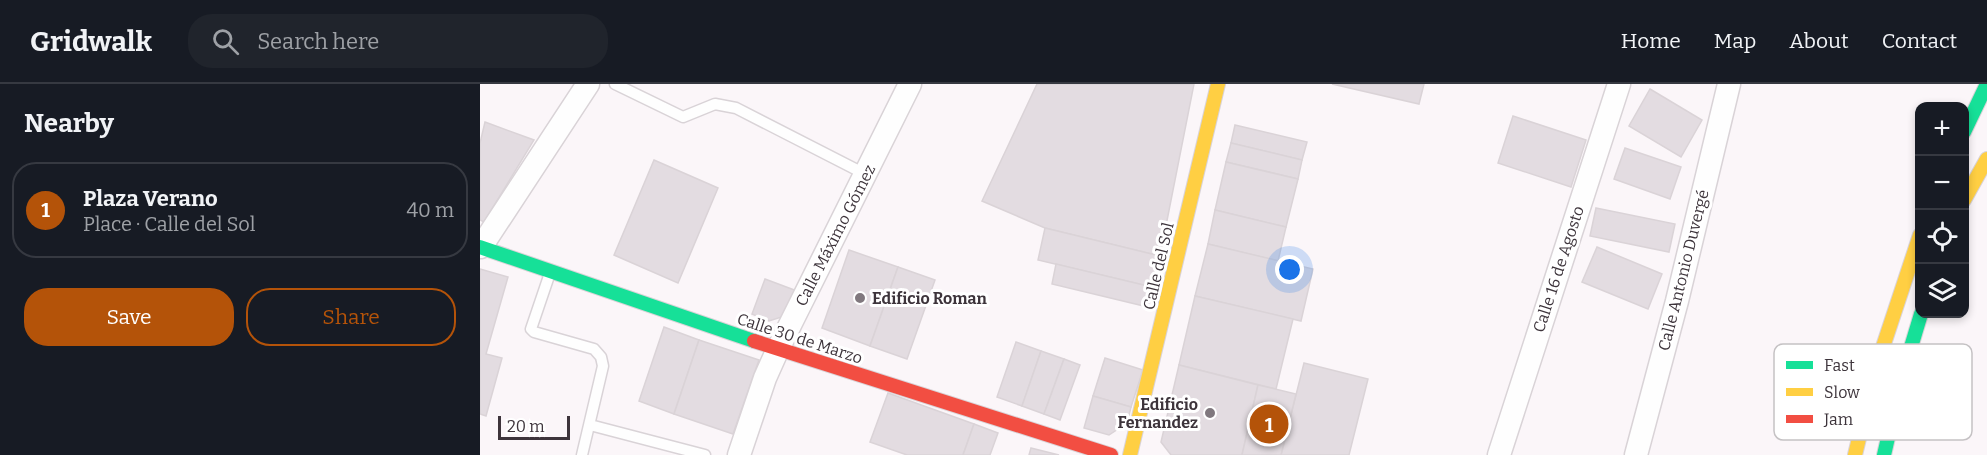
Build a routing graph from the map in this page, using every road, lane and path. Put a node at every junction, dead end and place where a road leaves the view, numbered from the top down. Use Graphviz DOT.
graph roads {
  1 [pos="588,84"];
  2 [pos="615,84"];
  3 [pos="910,84"];
  4 [pos="1218,84"];
  5 [pos="1619,84"];
  6 [pos="1729,84"];
  7 [pos="1983,85"];
  8 [pos="1969,122"];
  9 [pos="1987,159"];
  10 [pos="865,174"];
  11 [pos="1969,193"];
  12 [pos="480,247"];
  13 [pos="1915,251"];
  14 [pos="550,271"];
  15 [pos="1921,318"];
  16 [pos="1884,344"];
  17 [pos="1912,344"];
  18 [pos="778,349"];
  19 [pos="590,425"];
  20 [pos="1859,440"];
  21 [pos="1887,440"];
  22 [pos="582,455"];
  23 [pos="705,455"];
  24 [pos="739,455"];
  25 [pos="1111,455"];
  26 [pos="1130,455"];
  27 [pos="1499,455"];
  28 [pos="1636,455"];
  29 [pos="1855,455"];
  30 [pos="1884,455"];
  1 -- 12 [label="street"];
  2 -- 10 [label="lane"];
  3 -- 10 [label="street, Calle Máximo Gómez"];
  4 -- 26 [label="main road, Calle del Sol"];
  5 -- 27 [label="street, Calle 16 de Agosto"];
  6 -- 28 [label="street, Calle Antonio Duvergé"];
  7 -- 8 [label="main road"];
  9 -- 11 [label="main road"];
  10 -- 18 [label="street, Calle Máximo Gómez"];
  12 -- 14 [label="main road, Calle 30 de Marzo"];
  13 -- 16 [label="main road"];
  14 -- 18 [label="main road, Calle 30 de Marzo"];
  14 -- 19 [label="lane"];
  15 -- 17 [label="main road"];
  18 -- 24 [label="street, Calle Máximo Gómez"];
  18 -- 25 [label="main road, Calle 30 de Marzo"];
  19 -- 22 [label="lane"];
  19 -- 23 [label="lane"];
  20 -- 29 [label="main road"];
  21 -- 30 [label="main road"];
}
